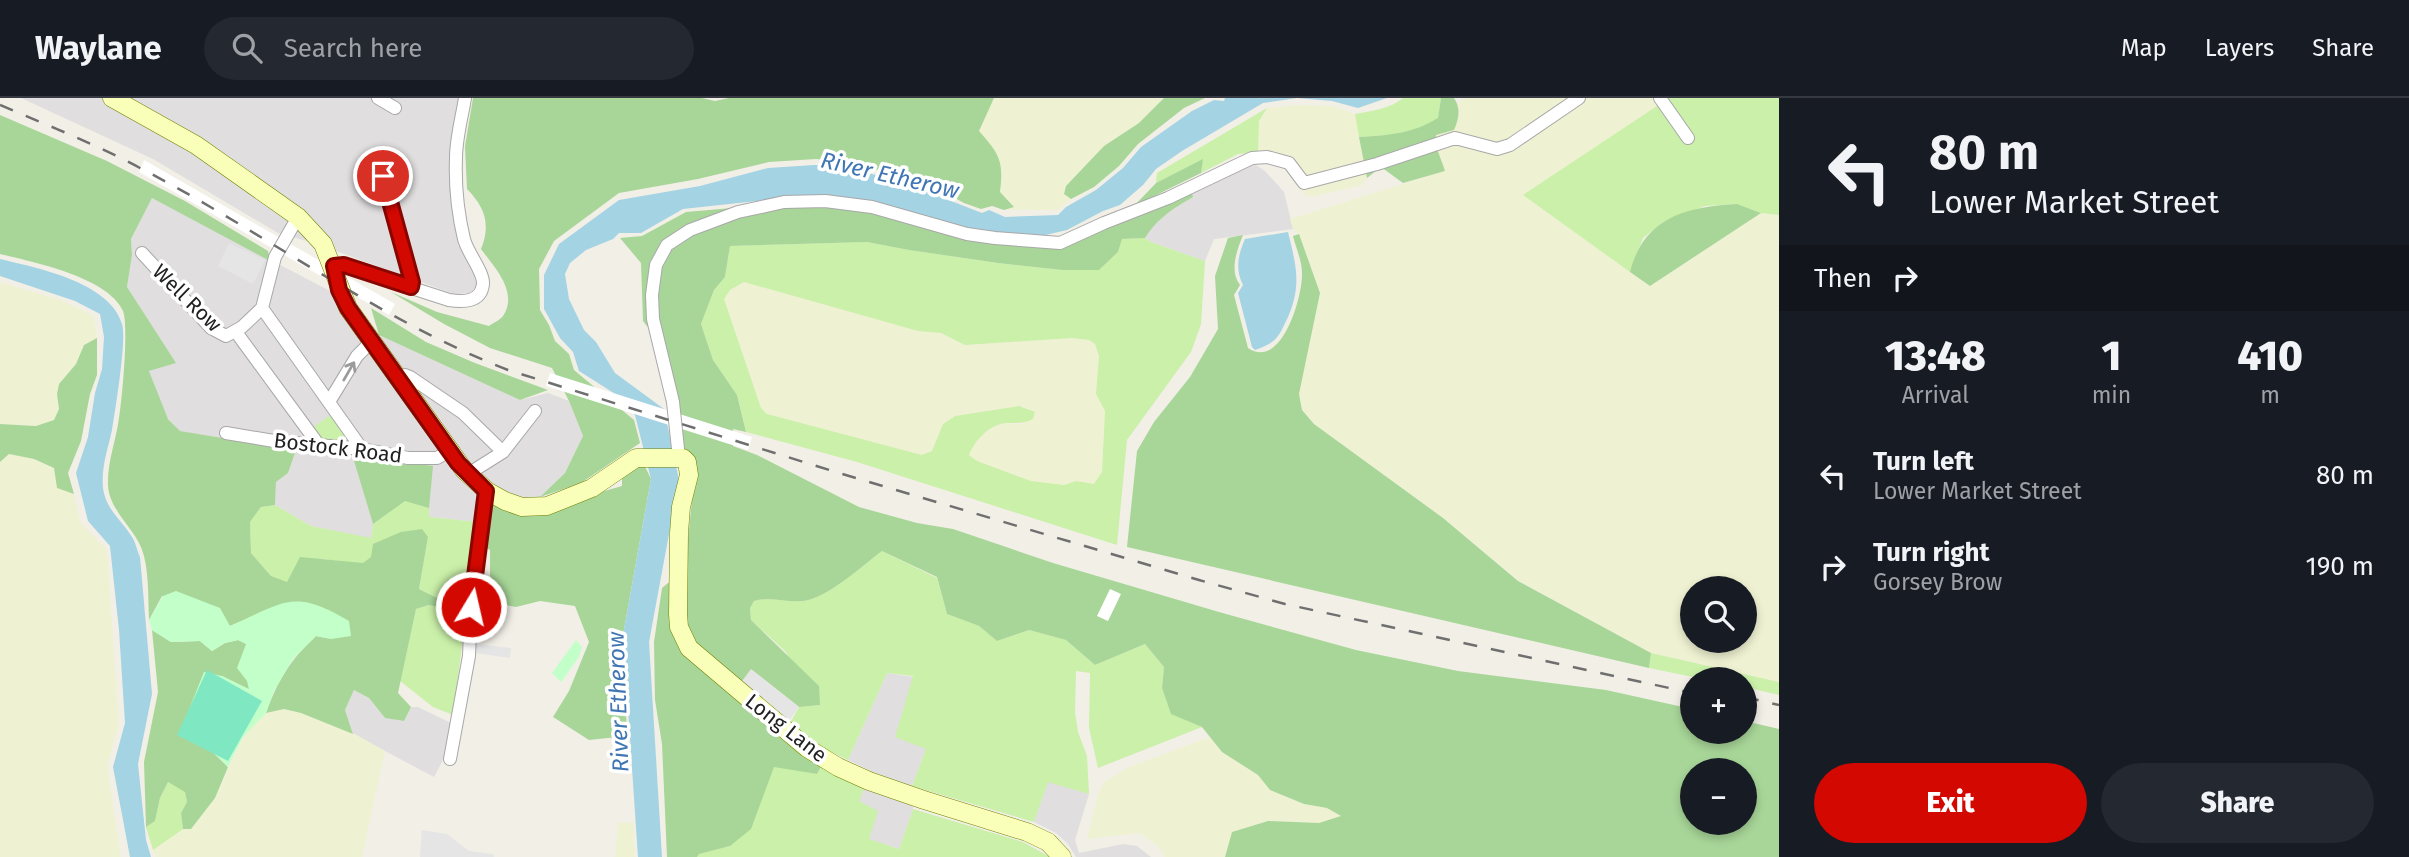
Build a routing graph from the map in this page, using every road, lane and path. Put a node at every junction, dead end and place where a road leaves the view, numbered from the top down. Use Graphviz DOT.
graph roads {
  1 [pos="112,98"];
  2 [pos="378,98"];
  3 [pos="465,98"];
  4 [pos="1579,98"];
  5 [pos="1660,98"];
  6 [pos="395,108"];
  7 [pos="1688,138"];
  8 [pos="377,154"];
  9 [pos="298,217"];
  10 [pos="142,253"];
  11 [pos="334,266"];
  12 [pos="411,287"];
  13 [pos="262,308"];
  14 [pos="236,332"];
  15 [pos="371,342"];
  16 [pos="397,378"];
  17 [pos="328,402"];
  18 [pos="535,411"];
  19 [pos="226,432"];
  20 [pos="318,444"];
  21 [pos="362,449"];
  22 [pos="449,451"];
  23 [pos="503,452"];
  24 [pos="681,461"];
  25 [pos="470,477"];
  26 [pos="486,491"];
  27 [pos="450,759"];
  28 [pos="1062,857"];
  1 -- 9 [label="street"];
  2 -- 6 [label="street"];
  3 -- 12 [label="street"];
  4 -- 24 [label="street"];
  5 -- 7 [label="street"];
  8 -- 12 [label="street"];
  9 -- 11 [label="street"];
  9 -- 13 [label="street"];
  10 -- 14 [label="street, Well Row"];
  11 -- 12 [label="street"];
  11 -- 15 [label="street"];
  13 -- 14 [label="street"];
  13 -- 17 [label="street"];
  14 -- 20 [label="street"];
  15 -- 16 [label="street"];
  17 -- 15 [label="street, one-way"];
  16 -- 22 [label="street"];
  16 -- 23 [label="street"];
  17 -- 21 [label="street"];
  18 -- 23 [label="street"];
  19 -- 20 [label="street, Bostock Road"];
  20 -- 21 [label="street, Bostock Road"];
  21 -- 22 [label="street, Bostock Road"];
  22 -- 25 [label="street"];
  23 -- 25 [label="street"];
  24 -- 26 [label="street"];
  24 -- 28 [label="street, Long Lane"];
  25 -- 26 [label="street"];
  26 -- 27 [label="street"];
}
